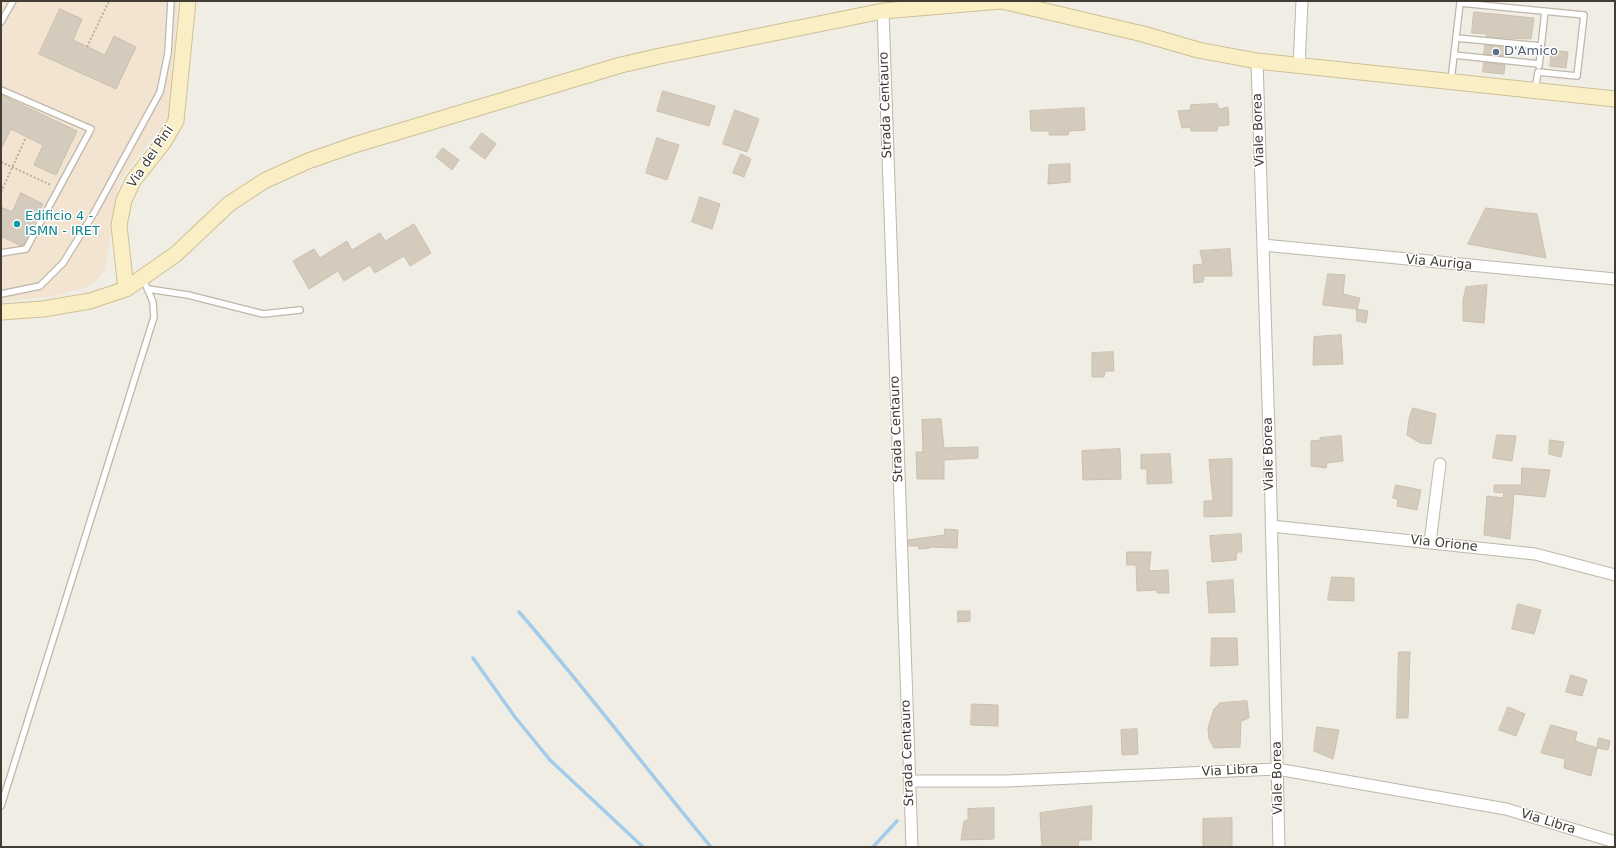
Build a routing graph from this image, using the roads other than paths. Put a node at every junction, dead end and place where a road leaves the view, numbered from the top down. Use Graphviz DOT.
graph roads {
  1 [pos="13,1"];
  2 [pos="171,1"];
  3 [pos="188,1"];
  4 [pos="1002,1"];
  5 [pos="1302,1"];
  6 [pos="883,11"];
  7 [pos="1545,11"];
  8 [pos="1,22"];
  9 [pos="1456,38"];
  10 [pos="1541,46"];
  11 [pos="1454,55"];
  12 [pos="1257,61"];
  13 [pos="1539,64"];
  14 [pos="1299,67"];
  15 [pos="1538,72"];
  16 [pos="1451,82"];
  17 [pos="1,90"];
  18 [pos="1535,91"];
  19 [pos="1615,99"];
  20 [pos="1263,245"];
  21 [pos="1,252"];
  22 [pos="1615,279"];
  23 [pos="145,284"];
  24 [pos="126,289"];
  25 [pos="1,294"];
  26 [pos="300,310"];
  27 [pos="1,312"];
  28 [pos="1440,464"];
  29 [pos="1271,526"];
  30 [pos="1430,542"];
  31 [pos="1615,575"];
  32 [pos="1277,769"];
  33 [pos="909,781"];
  34 [pos="1,806"];
  35 [pos="1615,842"];
  36 [pos="912,847"];
  37 [pos="1279,847"];
  1 -- 8 [label="lane"];
  2 -- 25 [label="lane"];
  3 -- 24 [label="main road, Via dei Pini"];
  4 -- 6 [label="main road"];
  4 -- 12 [label="main road"];
  5 -- 14 [label="street"];
  6 -- 23 [label="main road"];
  6 -- 33 [label="street, Strada Centauro"];
  7 -- 9 [label="lane"];
  7 -- 10 [label="lane"];
  7 -- 15 [label="lane"];
  9 -- 10 [label="lane"];
  9 -- 11 [label="lane"];
  10 -- 13 [label="lane"];
  11 -- 13 [label="lane"];
  11 -- 16 [label="lane"];
  12 -- 14 [label="main road"];
  12 -- 20 [label="street, Viale Borea"];
  13 -- 15 [label="lane"];
  14 -- 16 [label="main road"];
  15 -- 18 [label="lane"];
  16 -- 18 [label="main road"];
  17 -- 21 [label="lane"];
  18 -- 19 [label="main road"];
  20 -- 22 [label="street, Via Auriga"];
  20 -- 29 [label="street, Viale Borea"];
  23 -- 24 [label="main road"];
  23 -- 26 [label="lane"];
  23 -- 34 [label="lane"];
  24 -- 27 [label="main road"];
  28 -- 30 [label="street"];
  29 -- 30 [label="street, Via Orione"];
  29 -- 32 [label="street, Viale Borea"];
  30 -- 31 [label="street, Via Orione"];
  32 -- 33 [label="street, Via Libra"];
  32 -- 35 [label="street, Via Libra"];
  32 -- 37 [label="street, Viale Borea"];
  33 -- 36 [label="street, Strada Centauro"];
}
